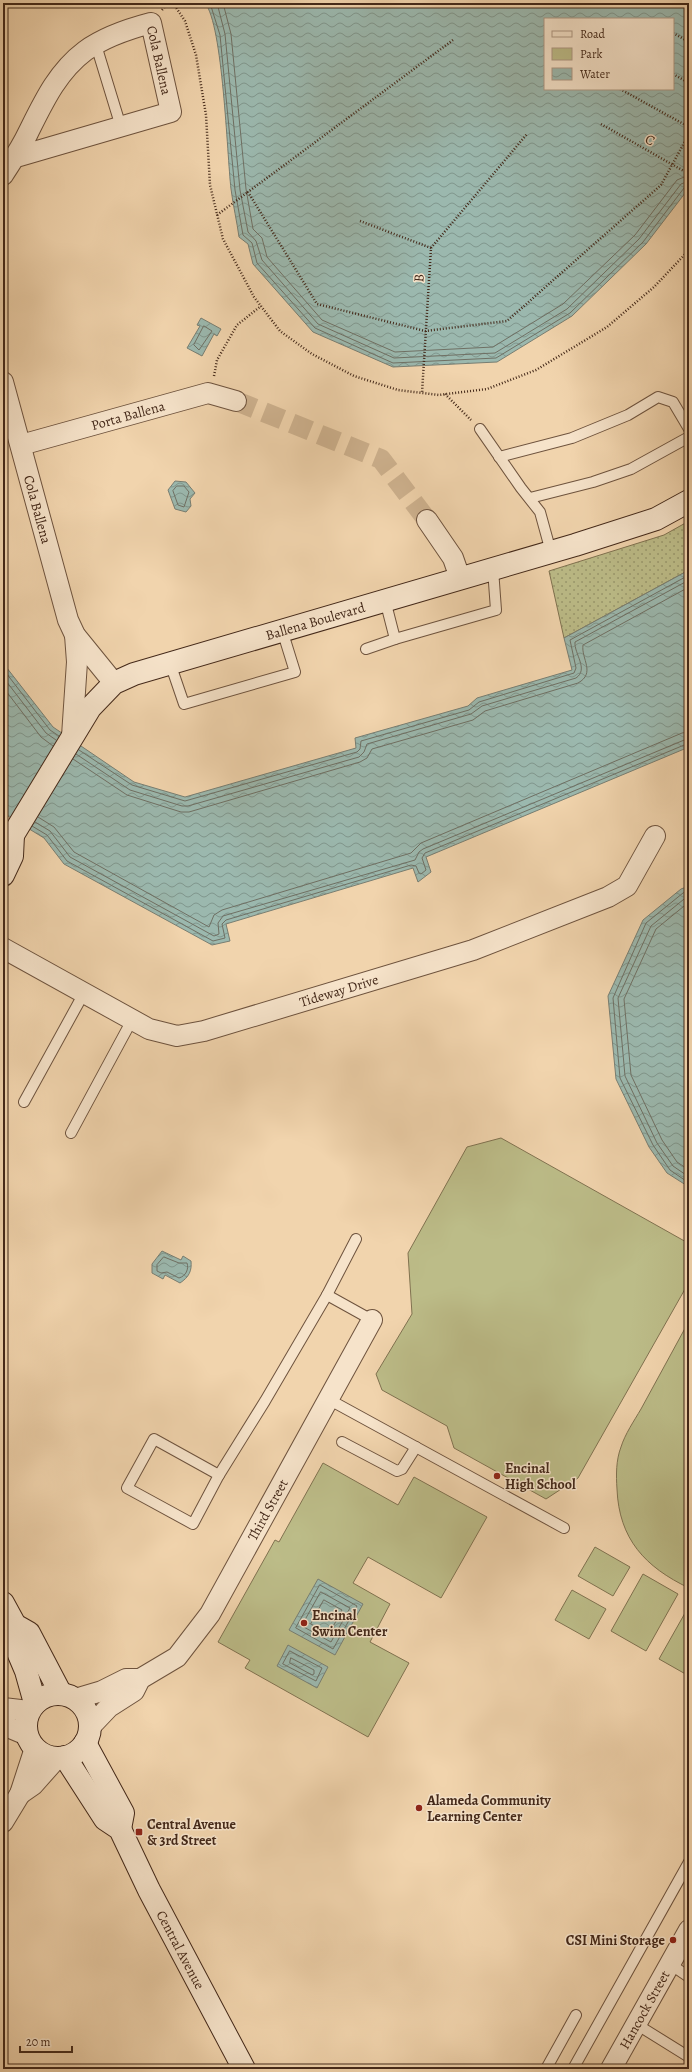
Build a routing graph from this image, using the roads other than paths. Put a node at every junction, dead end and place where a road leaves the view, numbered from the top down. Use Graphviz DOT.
graph roads {
  1 [pos="96,44"];
  2 [pos="121,126"];
  3 [pos="8,167"];
  4 [pos="3,382"];
  5 [pos="236,401"];
  6 [pos="480,429"];
  7 [pos="689,429"];
  8 [pos="689,437"];
  9 [pos="21,445"];
  10 [pos="499,457"];
  11 [pos="530,498"];
  12 [pos="689,501"];
  13 [pos="427,520"];
  14 [pos="552,552"];
  15 [pos="493,568"];
  16 [pos="460,578"];
  17 [pos="385,600"];
  18 [pos="282,630"];
  19 [pos="75,635"];
  20 [pos="395,639"];
  21 [pos="366,649"];
  22 [pos="170,663"];
  23 [pos="114,683"];
  24 [pos="72,736"];
  25 [pos="655,836"];
  26 [pos="8,838"];
  27 [pos="3,875"];
  28 [pos="3,948"];
  29 [pos="84,993"];
  30 [pos="132,1020"];
  31 [pos="24,1102"];
  32 [pos="71,1133"];
  33 [pos="356,1239"];
  34 [pos="327,1295"];
  35 [pos="372,1320"];
  36 [pos="328,1399"];
  37 [pos="342,1442"];
  38 [pos="416,1447"];
  39 [pos="220,1475"];
  40 [pos="564,1528"];
  41 [pos="3,1603"];
  42 [pos="15,1626"];
  43 [pos="140,1679"];
  44 [pos="68,1696"];
  45 [pos="32,1707"];
  46 [pos="3,1708"];
  47 [pos="3,1725"];
  48 [pos="88,1735"];
  49 [pos="31,1741"];
  50 [pos="61,1758"];
  51 [pos="20,1794"];
  52 [pos="3,1822"];
  53 [pos="120,1829"];
  54 [pos="689,1862"];
  55 [pos="689,1930"];
  56 [pos="670,1964"];
  57 [pos="689,1977"];
  58 [pos="576,2015"];
  59 [pos="636,2024"];
  60 [pos="689,2057"];
  61 [pos="244,2069"];
  62 [pos="546,2069"];
  63 [pos="574,2069"];
  64 [pos="611,2069"];
  1 -- 2 [label="lane"];
  1 -- 2 [label="street, Cola Ballena"];
  1 -- 3 [label="street, Cola Ballena"];
  2 -- 3 [label="street, Cola Ballena"];
  4 -- 9 [label="street, Cola Ballena"];
  5 -- 9 [label="street, Porta Ballena"];
  6 -- 10 [label="lane"];
  7 -- 10 [label="lane"];
  8 -- 11 [label="lane"];
  9 -- 19 [label="street, Cola Ballena"];
  10 -- 11 [label="lane"];
  11 -- 14 [label="lane"];
  12 -- 14 [label="street, Ballena Boulevard"];
  13 -- 16 [label="street"];
  14 -- 15 [label="street, Ballena Boulevard"];
  15 -- 16 [label="street, Ballena Boulevard"];
  15 -- 20 [label="lane"];
  16 -- 17 [label="street, Ballena Boulevard"];
  17 -- 18 [label="street, Ballena Boulevard"];
  17 -- 20 [label="lane"];
  18 -- 22 [label="street, Ballena Boulevard"];
  18 -- 22 [label="lane"];
  19 -- 23 [label="street, Cola Ballena"];
  19 -- 24 [label="street, Cola Ballena"];
  20 -- 21 [label="lane"];
  22 -- 23 [label="street, Ballena Boulevard"];
  23 -- 24 [label="street, Ballena Boulevard"];
  24 -- 26 [label="street, Ballena Boulevard"];
  25 -- 30 [label="street, Tideway Drive"];
  26 -- 27 [label="street, Ballena Boulevard"];
  28 -- 29 [label="street, Tideway Drive"];
  29 -- 30 [label="street, Tideway Drive"];
  29 -- 31 [label="lane"];
  30 -- 32 [label="lane"];
  33 -- 34 [label="lane"];
  34 -- 35 [label="lane"];
  34 -- 39 [label="lane"];
  35 -- 36 [label="street, Third Street"];
  36 -- 38 [label="lane"];
  36 -- 43 [label="street, Third Street"];
  37 -- 38 [label="lane"];
  38 -- 40 [label="lane"];
  39 -- 39 [label="lane"];
  41 -- 42 [label="street"];
  42 -- 44 [label="street"];
  42 -- 45 [label="street"];
  43 -- 44 [label="street, Third Street"];
  43 -- 48 [label="street, Third Street"];
  44 -- 45 [label="street"];
  44 -- 48 [label="street"];
  45 -- 46 [label="street"];
  45 -- 49 [label="street"];
  47 -- 49 [label="street"];
  48 -- 50 [label="street"];
  48 -- 53 [label="street, Central Avenue"];
  49 -- 50 [label="street"];
  49 -- 51 [label="street"];
  50 -- 51 [label="street"];
  50 -- 53 [label="street, Central Avenue"];
  51 -- 52 [label="street"];
  53 -- 61 [label="street, Central Avenue"];
  54 -- 63 [label="lane"];
  55 -- 56 [label="street, Hancock Street"];
  56 -- 57 [label="lane"];
  56 -- 59 [label="street, Hancock Street"];
  58 -- 62 [label="lane"];
  59 -- 60 [label="lane"];
  59 -- 64 [label="street, Hancock Street"];
}
